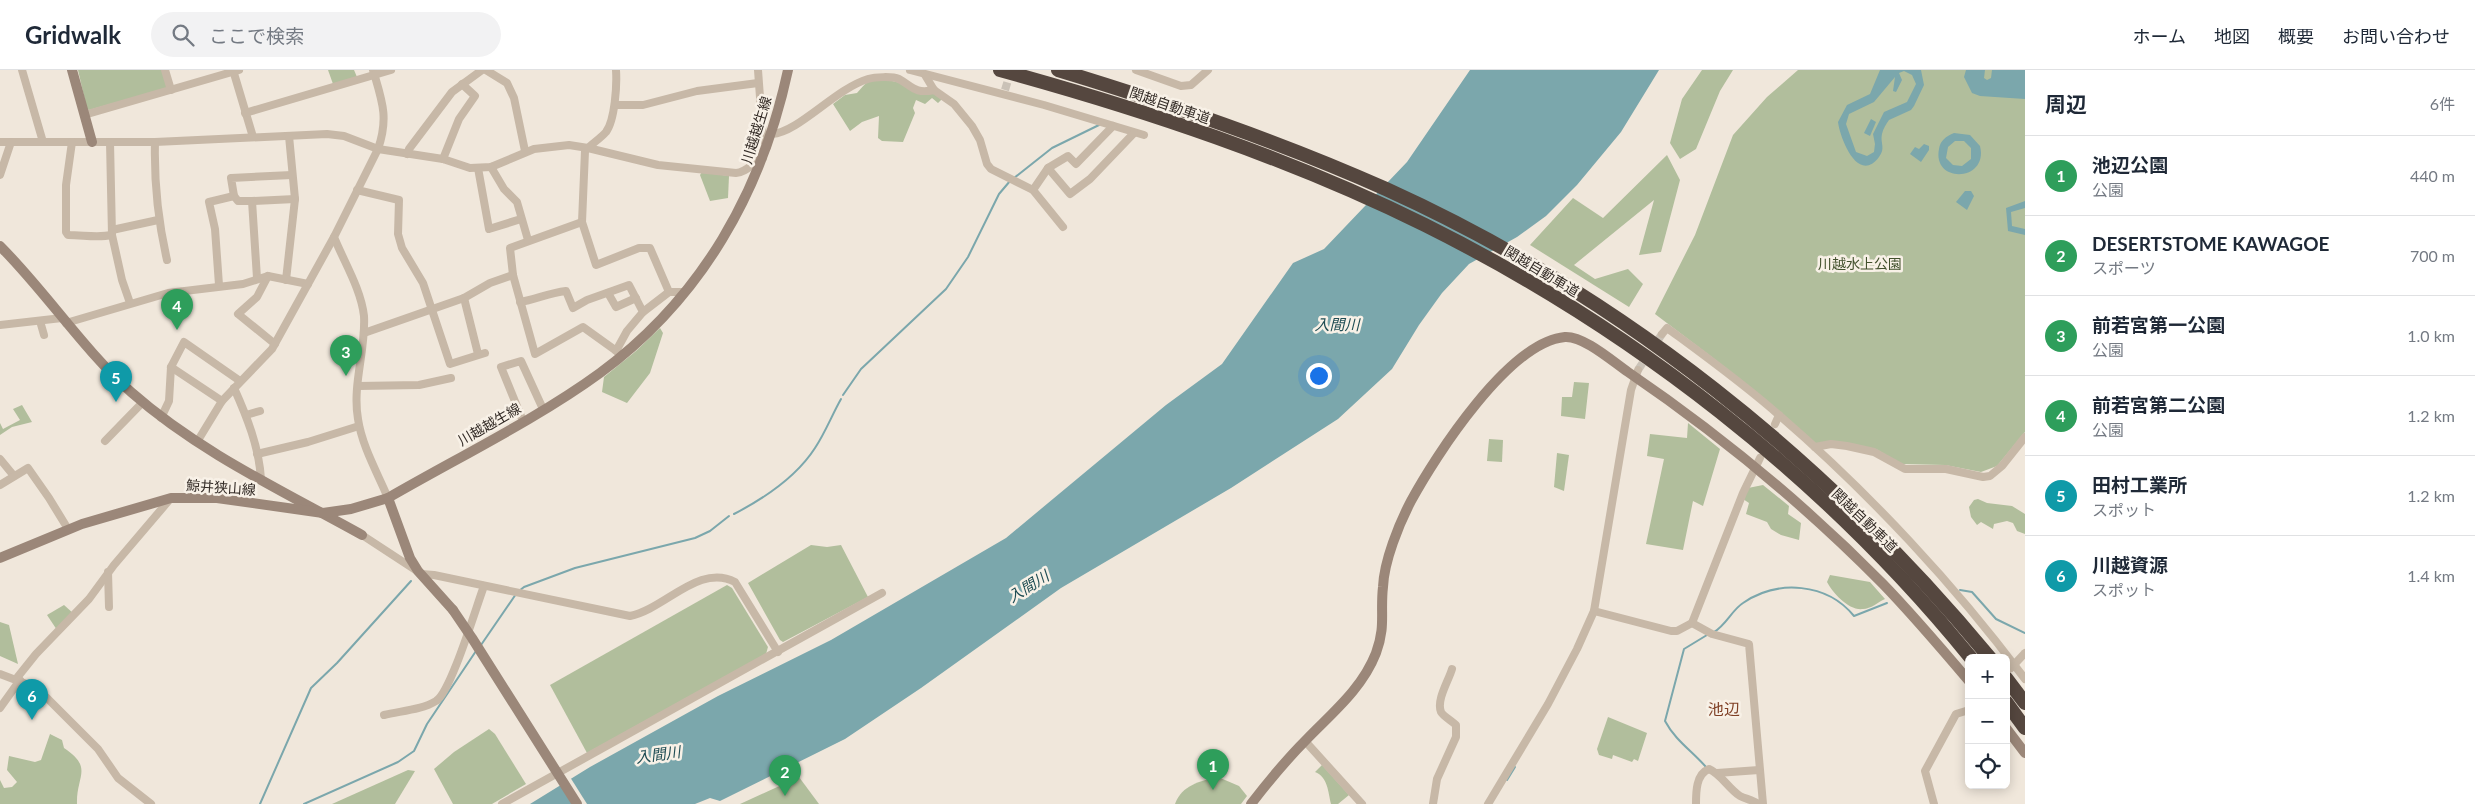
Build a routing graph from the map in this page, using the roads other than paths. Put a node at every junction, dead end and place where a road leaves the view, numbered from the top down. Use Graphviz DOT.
graph roads {
  1 [pos="22,70"];
  2 [pos="72,70"];
  3 [pos="165,70"];
  4 [pos="391,70"];
  5 [pos="482,70"];
  6 [pos="486,70"];
  7 [pos="616,70"];
  8 [pos="758,70"];
  9 [pos="788,70"];
  10 [pos="910,70"];
  11 [pos="1000,70"];
  12 [pos="1058,70"];
  13 [pos="1136,70"];
  14 [pos="1208,70"];
  15 [pos="235,71"];
  16 [pos="373,72"];
  17 [pos="925,74"];
  18 [pos="758,83"];
  19 [pos="462,84"];
  20 [pos="171,90"];
  21 [pos="934,90"];
  22 [pos="616,105"];
  23 [pos="245,113"];
  24 [pos="84,115"];
  25 [pos="1113,126"];
  26 [pos="1134,133"];
  27 [pos="772,134"];
  28 [pos="1144,135"];
  29 [pos="289,136"];
  30 [pos="253,137"];
  31 [pos="0,142"];
  32 [pos="11,142"];
  33 [pos="43,142"];
  34 [pos="72,142"];
  35 [pos="92,142"];
  36 [pos="110,142"];
  37 [pos="155,142"];
  38 [pos="767,147"];
  39 [pos="588,148"];
  40 [pos="378,149"];
  41 [pos="525,151"];
  42 [pos="407,154"];
  43 [pos="764,157"];
  44 [pos="443,159"];
  45 [pos="491,167"];
  46 [pos="478,168"];
  47 [pos="1048,168"];
  48 [pos="292,174"];
  49 [pos="0,175"];
  50 [pos="357,190"];
  51 [pos="1033,190"];
  52 [pos="234,196"];
  53 [pos="295,199"];
  54 [pos="252,201"];
  55 [pos="521,218"];
  56 [pos="158,220"];
  57 [pos="582,222"];
  58 [pos="1063,228"];
  59 [pos="112,233"];
  60 [pos="334,237"];
  61 [pos="528,240"];
  62 [pos="0,246"];
  63 [pos="167,260"];
  64 [pos="513,274"];
  65 [pos="268,276"];
  66 [pos="257,278"];
  67 [pos="286,280"];
  68 [pos="308,284"];
  69 [pos="219,285"];
  70 [pos="669,292"];
  71 [pos="684,292"];
  72 [pos="608,293"];
  73 [pos="464,298"];
  74 [pos="636,298"];
  75 [pos="520,302"];
  76 [pos="130,303"];
  77 [pos="432,310"];
  78 [pos="643,312"];
  79 [pos="40,321"];
  80 [pos="64,321"];
  81 [pos="0,325"];
  82 [pos="364,333"];
  83 [pos="1662,334"];
  84 [pos="44,335"];
  85 [pos="275,344"];
  86 [pos="619,353"];
  87 [pos="170,368"];
  88 [pos="1636,373"];
  89 [pos="451,378"];
  90 [pos="240,381"];
  91 [pos="358,386"];
  92 [pos="234,388"];
  93 [pos="222,401"];
  94 [pos="144,402"];
  95 [pos="543,410"];
  96 [pos="260,412"];
  97 [pos="1779,414"];
  98 [pos="246,415"];
  99 [pos="161,418"];
  100 [pos="523,421"];
  101 [pos="1776,424"];
  102 [pos="359,426"];
  103 [pos="2025,437"];
  104 [pos="105,441"];
  105 [pos="197,442"];
  106 [pos="1816,448"];
  107 [pos="257,454"];
  108 [pos="0,459"];
  109 [pos="1757,462"];
  110 [pos="14,476"];
  111 [pos="261,479"];
  112 [pos="0,485"];
  113 [pos="287,493"];
  114 [pos="171,498"];
  115 [pos="388,498"];
  116 [pos="282,507"];
  117 [pos="323,513"];
  118 [pos="68,529"];
  119 [pos="362,535"];
  120 [pos="0,558"];
  121 [pos="410,558"];
  122 [pos="108,572"];
  123 [pos="419,573"];
  124 [pos="484,586"];
  125 [pos="882,593"];
  126 [pos="109,606"];
  127 [pos="1594,611"];
  128 [pos="1692,623"];
  129 [pos="778,652"];
  130 [pos="2025,653"];
  131 [pos="1967,654"];
  132 [pos="1987,654"];
  133 [pos="1998,654"];
  134 [pos="1452,669"];
  135 [pos="2010,670"];
  136 [pos="0,674"];
  137 [pos="1965,676"];
  138 [pos="2025,679"];
  139 [pos="18,680"];
  140 [pos="2025,703"];
  141 [pos="2010,707"];
  142 [pos="0,708"];
  143 [pos="1965,711"];
  144 [pos="384,716"];
  145 [pos="2025,728"];
  146 [pos="2010,733"];
  147 [pos="1304,741"];
  148 [pos="2025,753"];
  149 [pos="1759,770"];
  150 [pos="1718,773"];
  151 [pos="151,804"];
  152 [pos="502,804"];
  153 [pos="577,804"];
  154 [pos="1250,804"];
  155 [pos="1362,804"];
  156 [pos="1433,804"];
  157 [pos="1488,804"];
  158 [pos="1696,804"];
  159 [pos="1758,804"];
  160 [pos="1763,804"];
  161 [pos="1934,804"];
  1 -- 33 [label="street"];
  2 -- 24 [label="street"];
  3 -- 20 [label="street"];
  4 -- 16 [label="street"];
  5 -- 19 [label="street"];
  6 -- 41 [label="street"];
  7 -- 22 [label="street"];
  8 -- 18 [label="street"];
  9 -- 27 [label="street, 川越越生線"];
  10 -- 17 [label="street"];
  11 -- 131 [label="highway, 関越自動車道"];
  12 -- 132 [label="highway, 関越自動車道"];
  13 -- 14 [label="street"];
  15 -- 20 [label="street"];
  15 -- 23 [label="street"];
  16 -- 23 [label="street"];
  16 -- 40 [label="street"];
  17 -- 21 [label="street"];
  17 -- 25 [label="street"];
  18 -- 22 [label="street"];
  18 -- 38 [label="street"];
  19 -- 42 [label="street"];
  19 -- 44 [label="street"];
  20 -- 24 [label="street"];
  21 -- 27 [label="street"];
  21 -- 51 [label="street"];
  22 -- 39 [label="street"];
  23 -- 30 [label="street"];
  24 -- 35 [label="street"];
  25 -- 26 [label="street"];
  25 -- 47 [label="street"];
  26 -- 28 [label="street"];
  26 -- 47 [label="street"];
  27 -- 38 [label="street, 川越越生線"];
  29 -- 30 [label="street"];
  29 -- 40 [label="street"];
  29 -- 48 [label="street"];
  30 -- 37 [label="street"];
  31 -- 32 [label="street"];
  32 -- 33 [label="street"];
  32 -- 49 [label="street"];
  33 -- 34 [label="street"];
  34 -- 35 [label="street"];
  34 -- 59 [label="street"];
  35 -- 36 [label="street"];
  36 -- 37 [label="street"];
  36 -- 59 [label="street"];
  37 -- 56 [label="street"];
  38 -- 43 [label="street, 川越越生線"];
  39 -- 41 [label="street"];
  39 -- 43 [label="street"];
  39 -- 57 [label="street"];
  40 -- 42 [label="street"];
  40 -- 50 [label="street"];
  41 -- 45 [label="street"];
  42 -- 44 [label="street"];
  43 -- 71 [label="street, 川越越生線"];
  44 -- 46 [label="street"];
  45 -- 46 [label="street"];
  45 -- 55 [label="street"];
  46 -- 55 [label="street"];
  47 -- 51 [label="street"];
  48 -- 52 [label="street"];
  48 -- 53 [label="street"];
  50 -- 60 [label="street"];
  50 -- 77 [label="street"];
  51 -- 58 [label="street"];
  52 -- 54 [label="street"];
  52 -- 69 [label="street"];
  53 -- 54 [label="street"];
  53 -- 67 [label="street"];
  54 -- 66 [label="street"];
  55 -- 61 [label="street"];
  56 -- 59 [label="street"];
  56 -- 63 [label="street"];
  57 -- 61 [label="street"];
  57 -- 70 [label="street"];
  59 -- 76 [label="street"];
  60 -- 68 [label="street"];
  60 -- 82 [label="street"];
  61 -- 64 [label="street"];
  62 -- 80 [label="street"];
  64 -- 73 [label="street"];
  64 -- 75 [label="street"];
  65 -- 66 [label="street"];
  65 -- 67 [label="street"];
  65 -- 85 [label="street"];
  66 -- 69 [label="street"];
  67 -- 68 [label="street"];
  68 -- 85 [label="street"];
  69 -- 76 [label="street"];
  70 -- 71 [label="street"];
  70 -- 78 [label="street"];
  71 -- 86 [label="street, 川越越生線"];
  72 -- 74 [label="street"];
  72 -- 74 [label="street"];
  72 -- 75 [label="street"];
  73 -- 77 [label="street"];
  73 -- 77 [label="street"];
  74 -- 78 [label="street"];
  75 -- 86 [label="street"];
  76 -- 80 [label="street"];
  77 -- 82 [label="street"];
  78 -- 86 [label="street"];
  79 -- 80 [label="street"];
  79 -- 81 [label="street"];
  79 -- 84 [label="street"];
  80 -- 94 [label="street"];
  82 -- 91 [label="street"];
  83 -- 97 [label="street"];
  85 -- 90 [label="street"];
  86 -- 95 [label="street, 川越越生線"];
  87 -- 90 [label="street"];
  87 -- 93 [label="street"];
  87 -- 99 [label="street"];
  88 -- 109 [label="street"];
  88 -- 127 [label="street"];
  88 -- 147 [label="street"];
  89 -- 91 [label="street"];
  90 -- 92 [label="street"];
  91 -- 102 [label="street"];
  92 -- 93 [label="street"];
  92 -- 98 [label="street"];
  93 -- 105 [label="street"];
  94 -- 99 [label="street"];
  94 -- 104 [label="street"];
  95 -- 100 [label="street, 川越越生線"];
  95 -- 100 [label="street"];
  96 -- 98 [label="street"];
  97 -- 101 [label="street"];
  97 -- 106 [label="street"];
  98 -- 107 [label="street"];
  99 -- 105 [label="street"];
  100 -- 115 [label="street, 川越越生線"];
  102 -- 107 [label="street"];
  102 -- 115 [label="street"];
  103 -- 106 [label="street"];
  105 -- 111 [label="street"];
  106 -- 133 [label="street"];
  107 -- 111 [label="street"];
  108 -- 110 [label="street"];
  109 -- 128 [label="street"];
  109 -- 137 [label="street"];
  110 -- 112 [label="street"];
  110 -- 118 [label="street"];
  111 -- 113 [label="street"];
  113 -- 116 [label="street"];
  113 -- 117 [label="street"];
  114 -- 116 [label="street, 鯨井狭山線"];
  114 -- 118 [label="street, 鯨井狭山線"];
  114 -- 122 [label="street"];
  115 -- 117 [label="street, 鯨井狭山線"];
  115 -- 121 [label="street"];
  116 -- 117 [label="street, 鯨井狭山線"];
  117 -- 119 [label="street"];
  118 -- 120 [label="street, 鯨井狭山線"];
  119 -- 121 [label="street"];
  119 -- 123 [label="street"];
  121 -- 123 [label="street"];
  122 -- 126 [label="street"];
  122 -- 139 [label="street"];
  123 -- 124 [label="street"];
  123 -- 153 [label="street, bridge"];
  124 -- 129 [label="street"];
  124 -- 144 [label="street"];
  125 -- 129 [label="street"];
  127 -- 128 [label="street"];
  127 -- 157 [label="street"];
  128 -- 149 [label="street"];
  129 -- 152 [label="street"];
  130 -- 135 [label="street"];
  134 -- 156 [label="street"];
  135 -- 138 [label="street"];
  135 -- 140 [label="highway"];
  136 -- 139 [label="street"];
  139 -- 142 [label="street"];
  139 -- 151 [label="street"];
  141 -- 145 [label="highway"];
  143 -- 161 [label="street"];
  146 -- 148 [label="street"];
  147 -- 154 [label="street"];
  147 -- 155 [label="street"];
  149 -- 150 [label="street"];
  149 -- 160 [label="street"];
  150 -- 158 [label="street"];
  150 -- 159 [label="street"];
}
